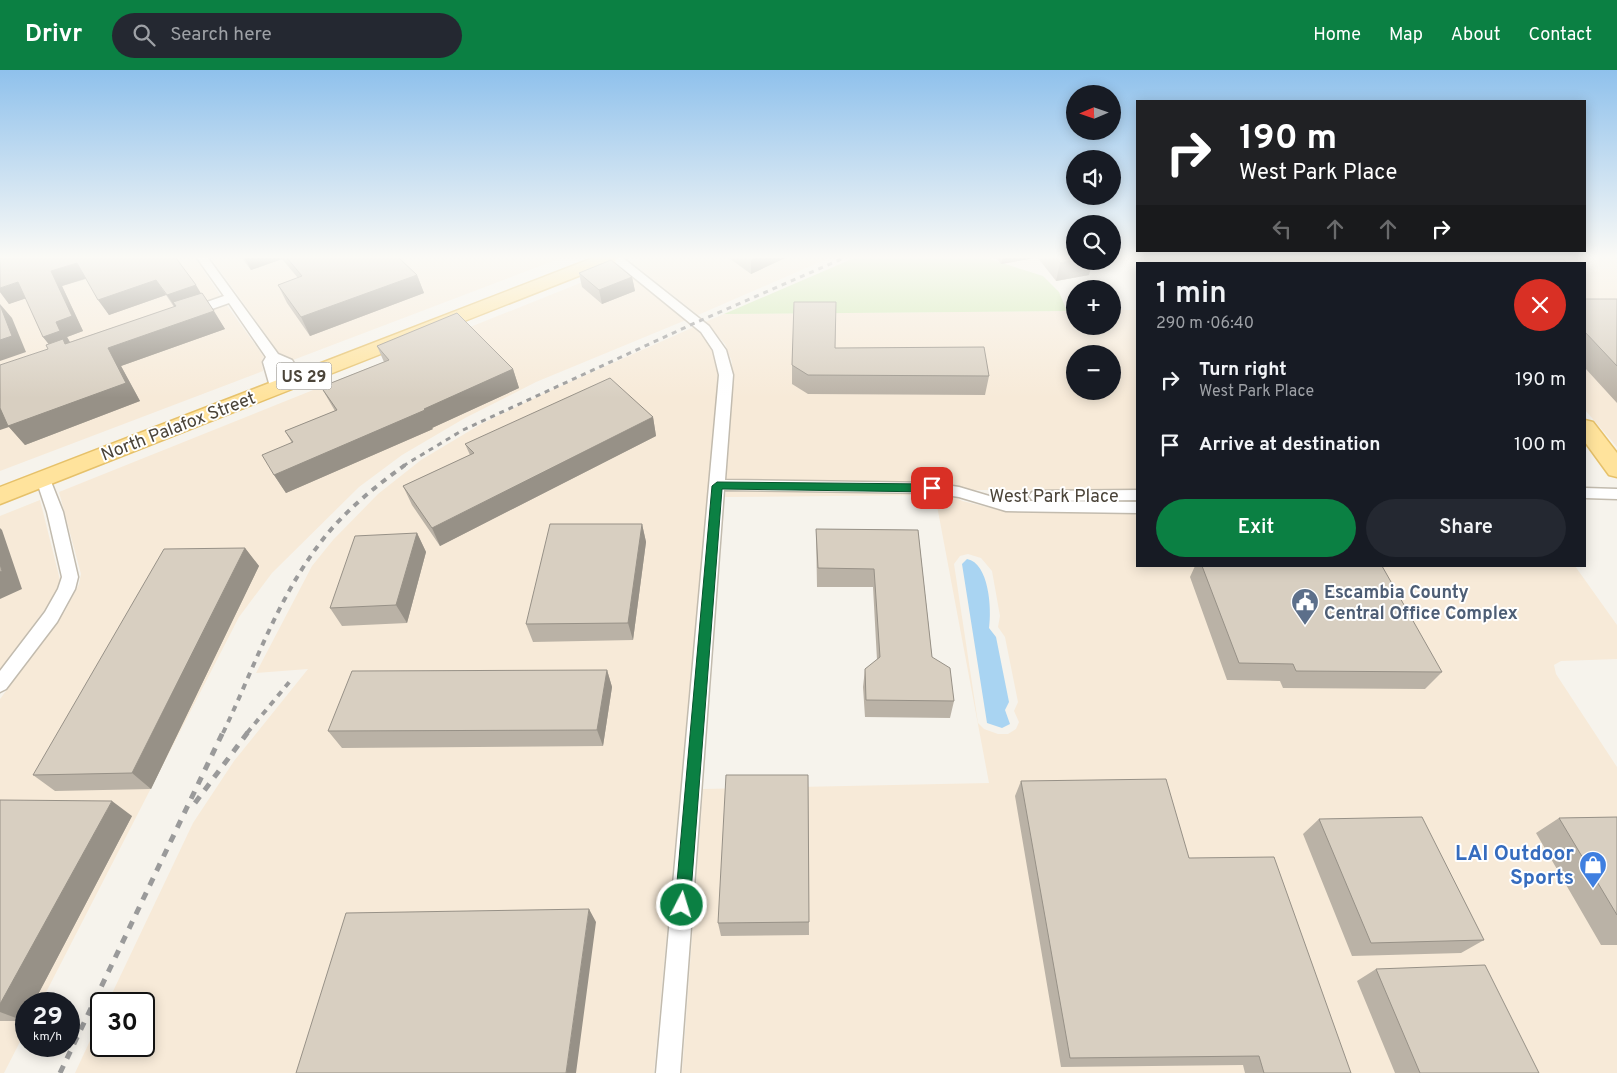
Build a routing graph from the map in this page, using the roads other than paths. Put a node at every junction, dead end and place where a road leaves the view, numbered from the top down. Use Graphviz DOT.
graph roads {
  1 [pos="212,305"];
  2 [pos="236,305"];
  3 [pos="488,305"];
  4 [pos="675,305"];
  5 [pos="176,318"];
  6 [pos="273,357"];
  7 [pos="297,379"];
  8 [pos="276,387"];
  9 [pos="1586,428"];
  10 [pos="1617,469"];
  11 [pos="43,478"];
  12 [pos="717,486"];
  13 [pos="1586,493"];
  14 [pos="1617,494"];
  15 [pos="1136,495"];
  16 [pos="0,496"];
  17 [pos="970,496"];
  18 [pos="1586,504"];
  19 [pos="1617,505"];
  20 [pos="1136,508"];
  21 [pos="0,684"];
  22 [pos="668,1073"];
  1 -- 5 [label="street"];
  2 -- 6 [label="street"];
  3 -- 7 [label="main road, North Palafox Street / US 29"];
  4 -- 12 [label="street"];
  6 -- 7 [label="street"];
  6 -- 8 [label="street"];
  7 -- 8 [label="main road, North Palafox Street / US 29"];
  8 -- 11 [label="main road, North Palafox Street / US 29"];
  9 -- 10 [label="main road"];
  11 -- 16 [label="main road, North Palafox Street / US 29"];
  11 -- 21 [label="street"];
  12 -- 17 [label="street, West Park Place"];
  12 -- 22 [label="street"];
  13 -- 14 [label="street"];
  15 -- 17 [label="street, West Park Place"];
  17 -- 20 [label="street, West Park Place"];
  18 -- 19 [label="street"];
}
